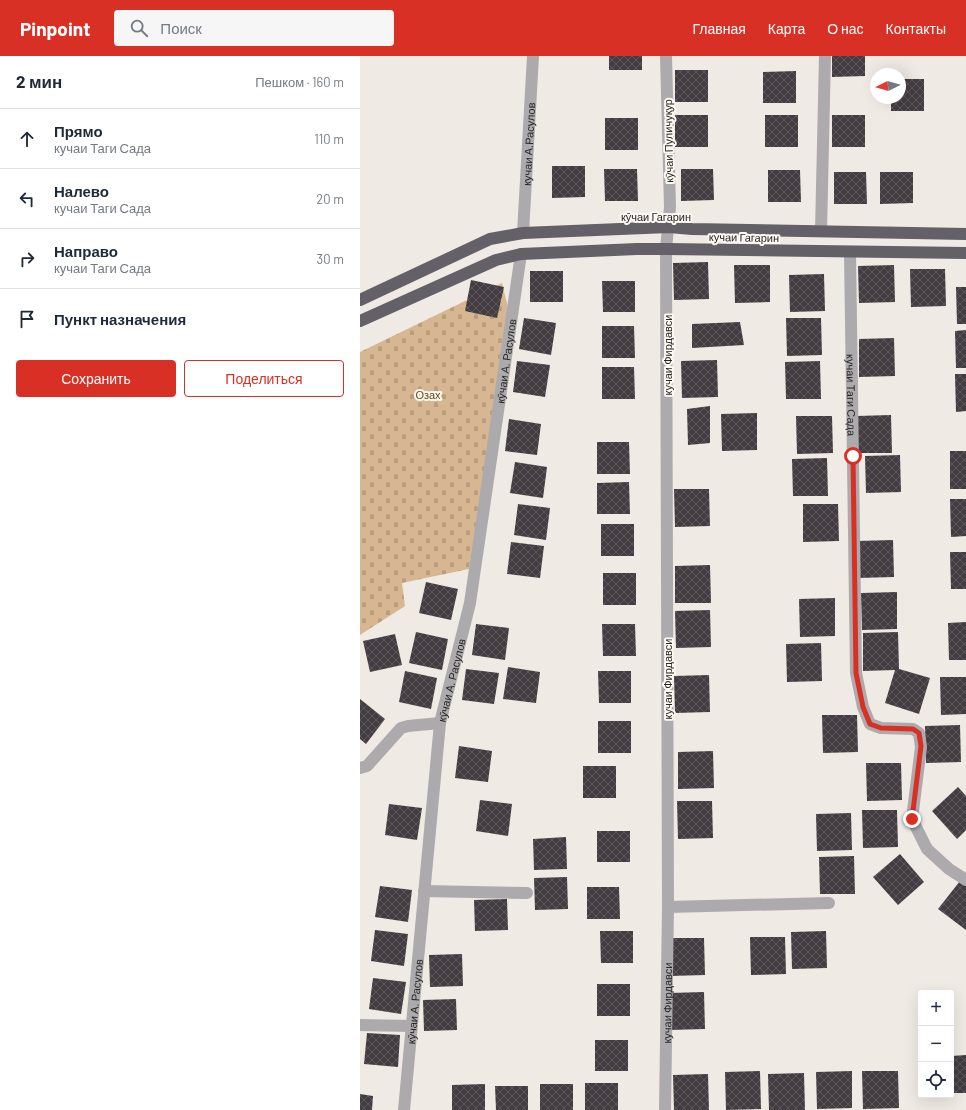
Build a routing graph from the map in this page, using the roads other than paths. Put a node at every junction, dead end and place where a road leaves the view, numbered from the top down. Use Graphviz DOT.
graph roads {
  1 [pos="533,56"];
  2 [pos="666,56"];
  3 [pos="825,56"];
  4 [pos="669,227"];
  5 [pos="821,231"];
  6 [pos="523,233"];
  7 [pos="966,234"];
  8 [pos="666,249"];
  9 [pos="850,252"];
  10 [pos="966,253"];
  11 [pos="521,254"];
  12 [pos="360,300"];
  13 [pos="360,322"];
  14 [pos="440,723"];
  15 [pos="360,768"];
  16 [pos="966,880"];
  17 [pos="424,891"];
  18 [pos="527,893"];
  19 [pos="829,903"];
  20 [pos="668,907"];
  21 [pos="360,1025"];
  22 [pos="411,1026"];
  23 [pos="404,1110"];
  24 [pos="665,1110"];
  1 -- 6 [label="street, кучаи А.Расулов"];
  2 -- 4 [label="street, кӯчаи Пуличуқур"];
  3 -- 5 [label="street"];
  4 -- 5 [label="highway, кӯчаи Гагарин"];
  4 -- 6 [label="highway, кӯчаи Гагарин"];
  4 -- 8 [label="street, кӯчаи Пуличуқур"];
  5 -- 7 [label="highway, кӯчаи Гагарин"];
  6 -- 12 [label="highway, кӯчаи Гагарин"];
  8 -- 9 [label="highway, кучаи Гагарин"];
  8 -- 11 [label="highway, кучаи Гагарин"];
  8 -- 20 [label="street, кучаи Фирдавси"];
  9 -- 10 [label="highway, кучаи Гагарин"];
  9 -- 16 [label="street, кучаи Таги Сада"];
  11 -- 13 [label="highway"];
  11 -- 14 [label="street, кӯчаи А. Расулов"];
  14 -- 15 [label="street"];
  14 -- 17 [label="street, кӯчаи А. Расулов"];
  17 -- 18 [label="street"];
  17 -- 22 [label="street, кӯчаи А. Расулов"];
  19 -- 20 [label="street"];
  20 -- 24 [label="street, кучаи Фирдавси"];
  21 -- 22 [label="street"];
  22 -- 23 [label="street, кӯчаи А. Расулов"];
}
